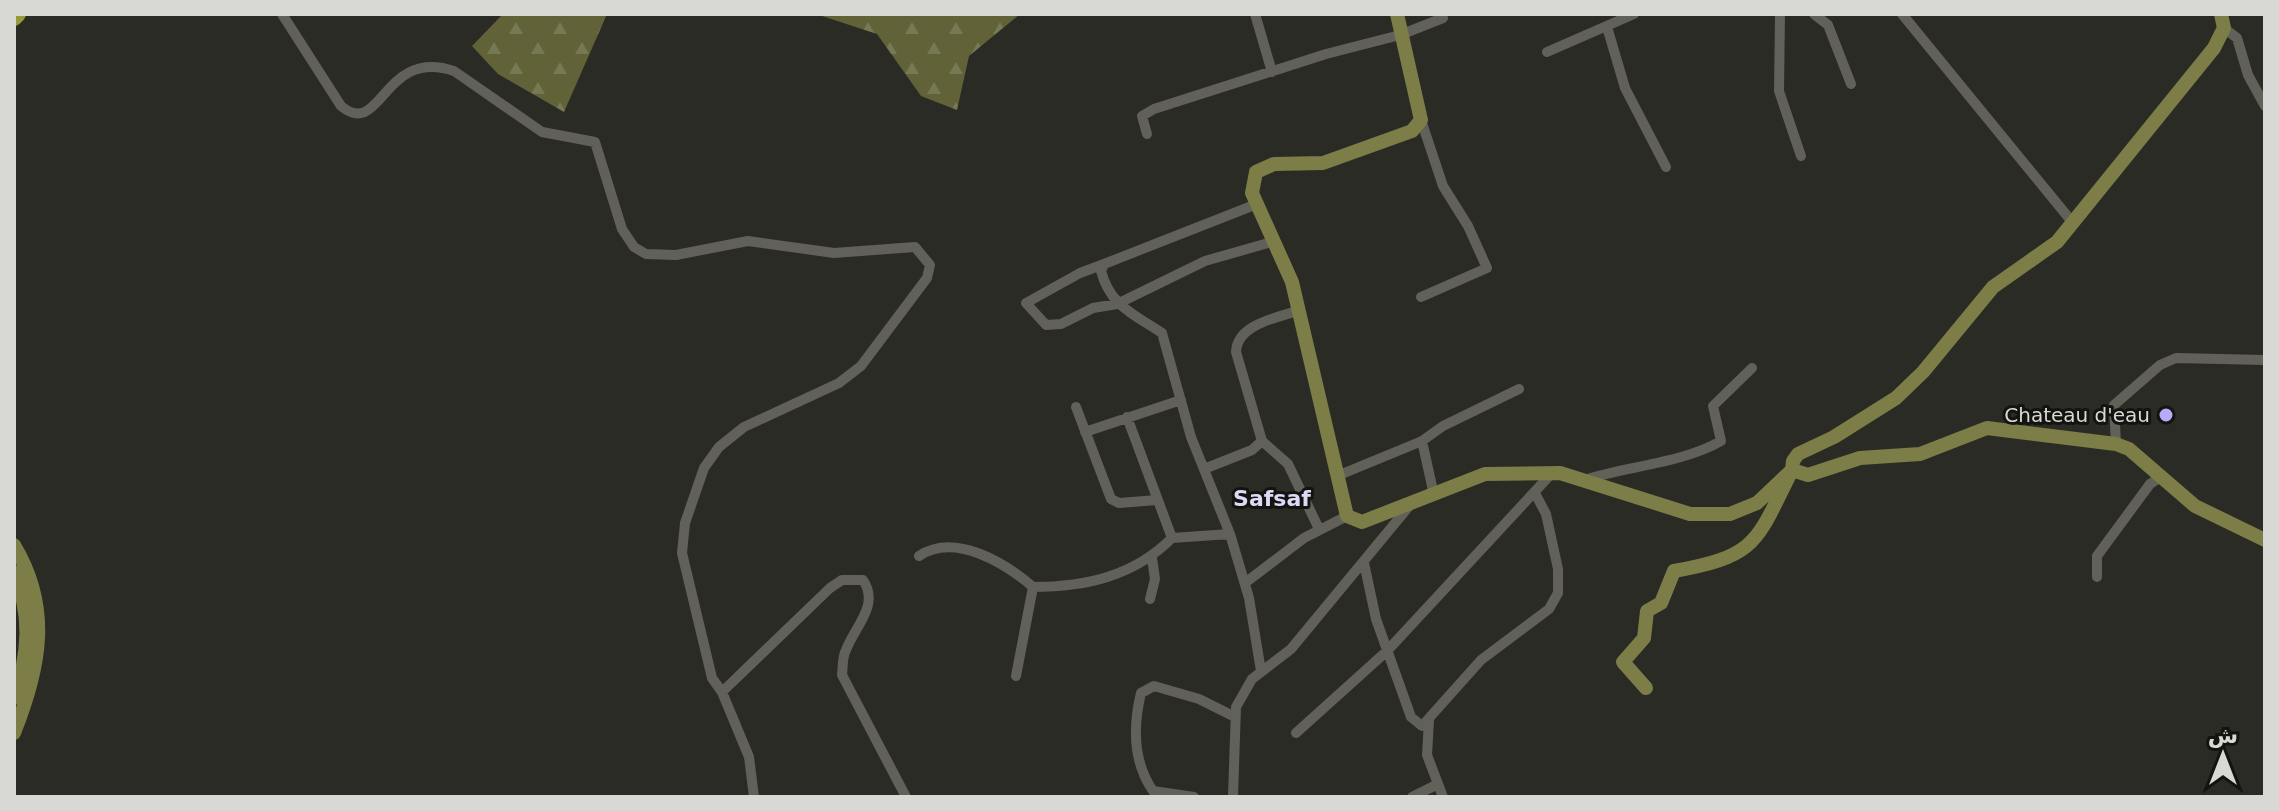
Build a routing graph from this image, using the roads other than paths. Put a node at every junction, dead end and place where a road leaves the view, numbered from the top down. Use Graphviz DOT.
graph roads {
  1 [pos="282,14"];
  2 [pos="1255,14"];
  3 [pos="1397,14"];
  4 [pos="1634,14"];
  5 [pos="1780,14"];
  6 [pos="1814,14"];
  7 [pos="1902,14"];
  8 [pos="1619,17"];
  9 [pos="1443,18"];
  10 [pos="2223,21"];
  11 [pos="1607,27"];
  12 [pos="1400,35"];
  13 [pos="1547,52"];
  14 [pos="1272,72"];
  15 [pos="1851,84"];
  16 [pos="2265,106"];
  17 [pos="1421,120"];
  18 [pos="1147,134"];
  19 [pos="1801,156"];
  20 [pos="1666,167"];
  21 [pos="1257,204"];
  22 [pos="2073,223"];
  23 [pos="1275,241"];
  24 [pos="1104,264"];
  25 [pos="1421,297"];
  26 [pos="1117,304"];
  27 [pos="1300,310"];
  28 [pos="2265,360"];
  29 [pos="1752,368"];
  30 [pos="1519,389"];
  31 [pos="1181,400"];
  32 [pos="1076,407"];
  33 [pos="1127,417"];
  34 [pos="1085,432"];
  35 [pos="1262,441"];
  36 [pos="1422,441"];
  37 [pos="2116,444"];
  38 [pos="1204,469"];
  39 [pos="1792,470"];
  40 [pos="1552,473"];
  41 [pos="1337,476"];
  42 [pos="2159,478"];
  43 [pos="1584,480"];
  44 [pos="1535,493"];
  45 [pos="1434,495"];
  46 [pos="1157,500"];
  47 [pos="1411,504"];
  48 [pos="1347,516"];
  49 [pos="1319,529"];
  50 [pos="1230,534"];
  51 [pos="1172,538"];
  52 [pos="2265,540"];
  53 [pos="14,545"];
  54 [pos="919,556"];
  55 [pos="1152,558"];
  56 [pos="1364,563"];
  57 [pos="14,572"];
  58 [pos="2097,577"];
  59 [pos="1245,583"];
  60 [pos="1033,587"];
  61 [pos="1150,599"];
  62 [pos="1387,651"];
  63 [pos="1261,671"];
  64 [pos="1016,676"];
  65 [pos="1646,688"];
  66 [pos="722,692"];
  67 [pos="14,698"];
  68 [pos="1235,717"];
  69 [pos="1429,720"];
  70 [pos="14,733"];
  71 [pos="1296,733"];
  72 [pos="1438,784"];
  73 [pos="754,797"];
  74 [pos="906,797"];
  75 [pos="1194,797"];
  76 [pos="1233,797"];
  77 [pos="1412,797"];
  78 [pos="1443,797"];
  1 -- 66 [label="street"];
  2 -- 14 [label="street"];
  3 -- 12 [label="main road"];
  4 -- 8 [label="street"];
  5 -- 19 [label="street"];
  6 -- 15 [label="street"];
  7 -- 22 [label="street"];
  8 -- 11 [label="street"];
  9 -- 12 [label="street"];
  10 -- 16 [label="street"];
  10 -- 22 [label="main road"];
  11 -- 13 [label="street"];
  11 -- 20 [label="street"];
  12 -- 14 [label="street"];
  12 -- 17 [label="main road"];
  14 -- 18 [label="street"];
  17 -- 21 [label="main road"];
  17 -- 25 [label="street"];
  21 -- 23 [label="main road"];
  21 -- 24 [label="street"];
  22 -- 39 [label="main road"];
  23 -- 26 [label="street"];
  23 -- 27 [label="main road"];
  24 -- 26 [label="street"];
  24 -- 26 [label="street"];
  26 -- 31 [label="street"];
  27 -- 35 [label="street"];
  27 -- 41 [label="main road"];
  28 -- 37 [label="street"];
  29 -- 43 [label="street"];
  30 -- 36 [label="street"];
  31 -- 33 [label="street"];
  31 -- 38 [label="street"];
  32 -- 34 [label="street"];
  33 -- 34 [label="street"];
  33 -- 46 [label="street"];
  34 -- 46 [label="street"];
  35 -- 38 [label="street"];
  35 -- 49 [label="street"];
  36 -- 41 [label="street"];
  36 -- 45 [label="street"];
  37 -- 39 [label="main road"];
  37 -- 42 [label="main road"];
  38 -- 50 [label="street"];
  39 -- 43 [label="main road"];
  39 -- 65 [label="main road"];
  40 -- 43 [label="main road"];
  40 -- 44 [label="street"];
  40 -- 45 [label="main road"];
  41 -- 48 [label="main road"];
  42 -- 52 [label="main road"];
  42 -- 58 [label="street"];
  44 -- 62 [label="street"];
  44 -- 69 [label="street"];
  45 -- 47 [label="main road"];
  46 -- 51 [label="street"];
  47 -- 48 [label="main road"];
  47 -- 56 [label="street"];
  48 -- 49 [label="street"];
  49 -- 59 [label="street"];
  50 -- 51 [label="street"];
  50 -- 59 [label="street"];
  51 -- 55 [label="street"];
  53 -- 70 [label="main road"];
  54 -- 60 [label="street"];
  55 -- 60 [label="street"];
  55 -- 61 [label="street"];
  56 -- 62 [label="street"];
  56 -- 63 [label="street"];
  57 -- 67 [label="main road"];
  59 -- 63 [label="street"];
  60 -- 64 [label="street"];
  62 -- 69 [label="street"];
  62 -- 71 [label="street"];
  63 -- 68 [label="street"];
  66 -- 73 [label="street"];
  66 -- 74 [label="street"];
  68 -- 75 [label="street"];
  68 -- 76 [label="street"];
  69 -- 72 [label="street"];
  72 -- 77 [label="street"];
  72 -- 78 [label="street"];
}
